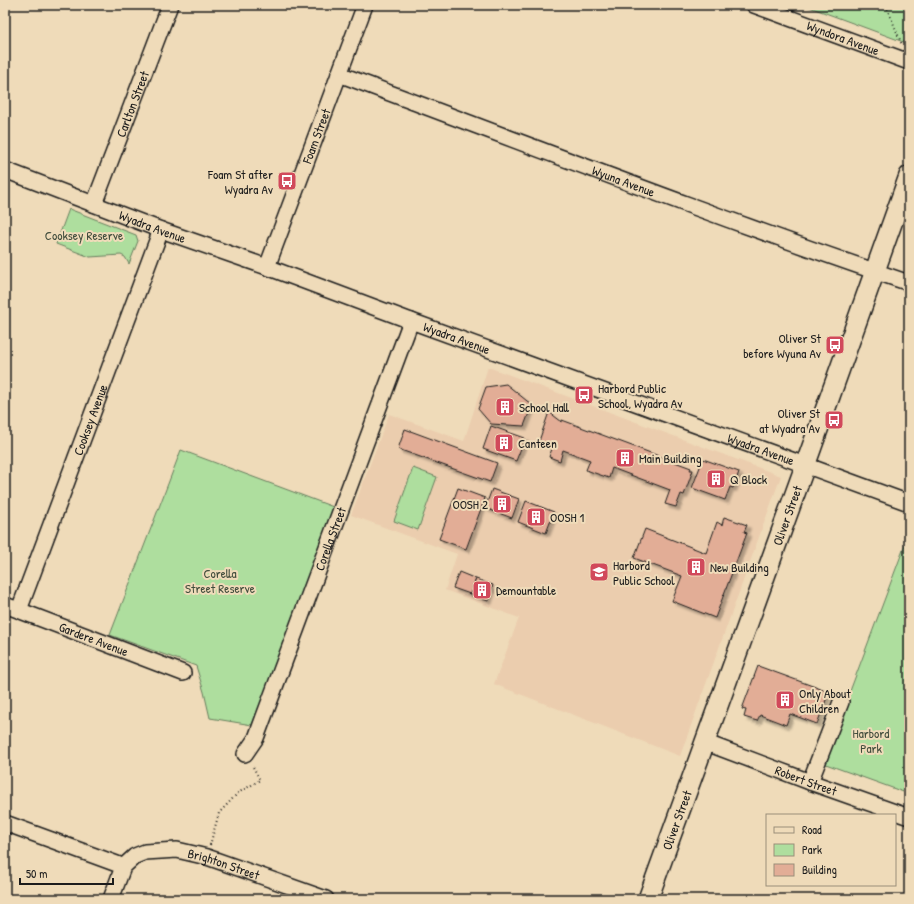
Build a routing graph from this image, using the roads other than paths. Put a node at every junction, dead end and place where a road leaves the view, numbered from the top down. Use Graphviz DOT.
graph roads {
  1 [pos="170,5"];
  2 [pos="364,5"];
  3 [pos="754,5"];
  4 [pos="909,62"];
  5 [pos="339,74"];
  6 [pos="5,170"];
  7 [pos="909,176"];
  8 [pos="94,204"];
  9 [pos="160,230"];
  10 [pos="267,267"];
  11 [pos="875,272"];
  12 [pos="909,283"];
  13 [pos="411,321"];
  14 [pos="805,466"];
  15 [pos="909,504"];
  16 [pos="5,605"];
  17 [pos="20,610"];
  18 [pos="183,672"];
  19 [pos="841,702"];
  20 [pos="704,742"];
  21 [pos="245,754"];
  22 [pos="810,782"];
  23 [pos="909,817"];
  24 [pos="5,823"];
  25 [pos="123,867"];
  26 [pos="111,899"];
  27 [pos="326,899"];
  28 [pos="648,899"];
  1 -- 8 [label="street, Carlton Street"];
  2 -- 5 [label="street, Foam Street"];
  3 -- 4 [label="street, Wyndora Avenue"];
  5 -- 10 [label="street, Foam Street"];
  5 -- 11 [label="street, Wyuna Avenue"];
  6 -- 8 [label="street, Wyadra Avenue"];
  7 -- 11 [label="main road, Oliver Street"];
  8 -- 9 [label="street, Wyadra Avenue"];
  9 -- 10 [label="street, Wyadra Avenue"];
  9 -- 17 [label="street, Cooksey Avenue"];
  10 -- 13 [label="street, Wyadra Avenue"];
  11 -- 12 [label="street, Wyuna Avenue"];
  11 -- 14 [label="main road, Oliver Street"];
  13 -- 14 [label="street, Wyadra Avenue"];
  13 -- 21 [label="street, Corella Street"];
  14 -- 15 [label="street, Wyadra Avenue"];
  14 -- 20 [label="main road, Oliver Street"];
  16 -- 17 [label="street, Gardere Avenue"];
  17 -- 18 [label="street, Gardere Avenue"];
  19 -- 22 [label="street"];
  20 -- 22 [label="street, Robert Street"];
  20 -- 28 [label="main road, Oliver Street"];
  22 -- 23 [label="street, Robert Street"];
  24 -- 25 [label="street"];
  25 -- 26 [label="street"];
  25 -- 27 [label="street, Brighton Street"];
}
